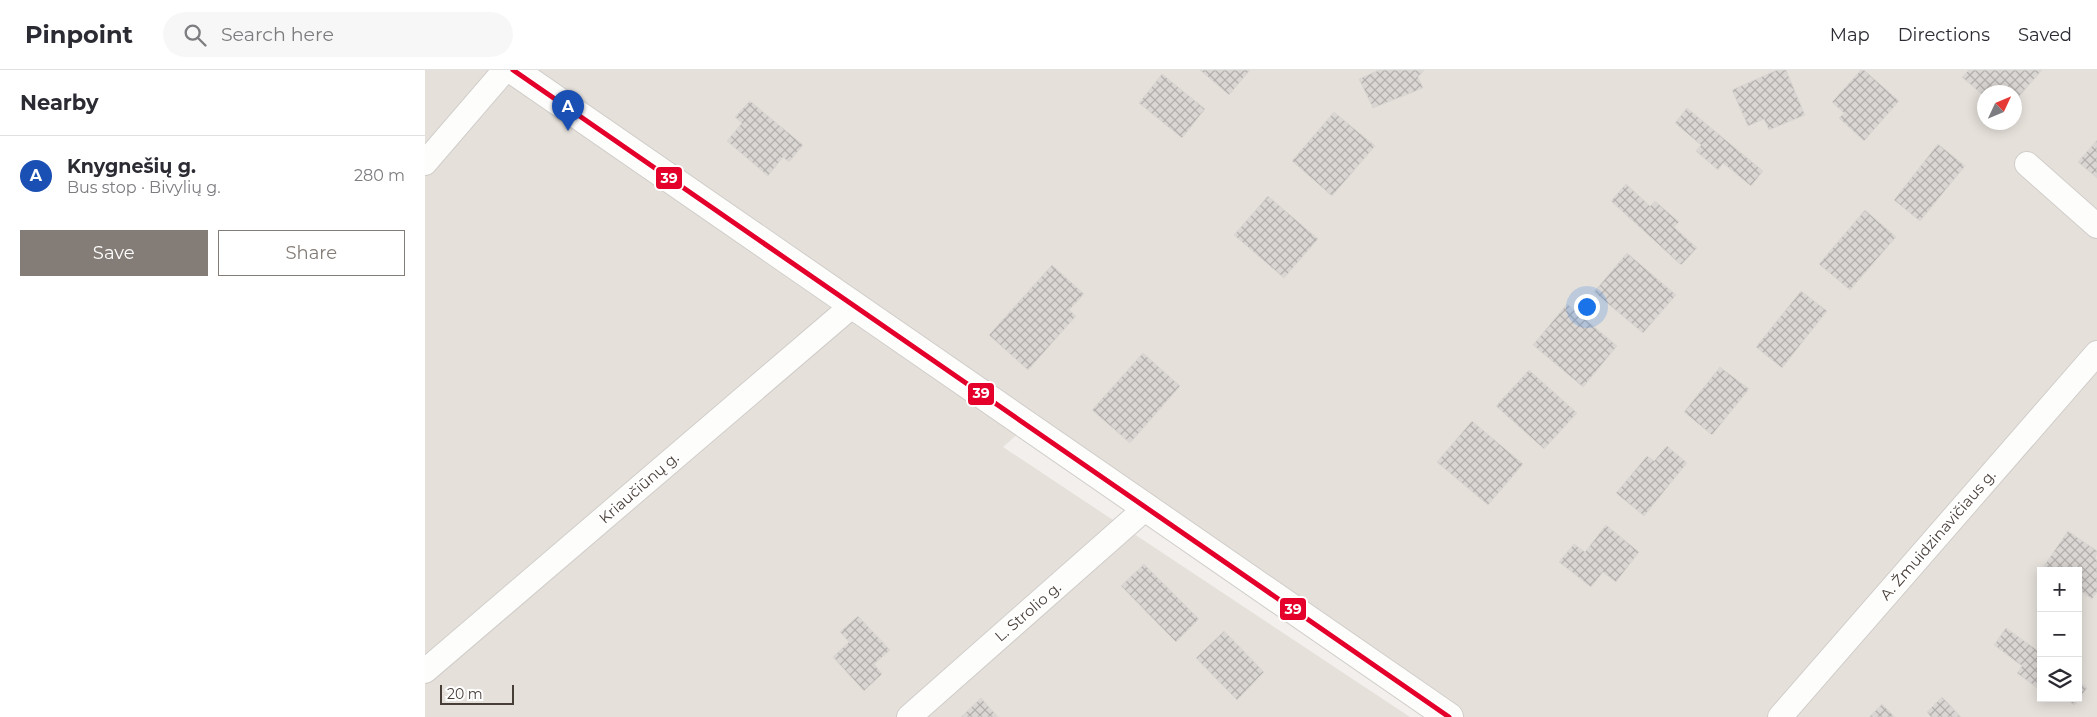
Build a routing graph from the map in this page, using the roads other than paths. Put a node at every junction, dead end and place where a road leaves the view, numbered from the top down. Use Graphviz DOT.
graph roads {
  1 [pos="505,70"];
  2 [pos="513,70"];
  3 [pos="425,163"];
  4 [pos="2027,164"];
  5 [pos="2097,226"];
  6 [pos="853,305"];
  7 [pos="2097,354"];
  8 [pos="1147,507"];
  9 [pos="425,671"];
  10 [pos="909,717"];
  11 [pos="1449,717"];
  12 [pos="1780,717"];
  1 -- 3 [label="street"];
  2 -- 6 [label="street"];
  4 -- 5 [label="street"];
  6 -- 8 [label="street"];
  6 -- 9 [label="street, Kriaučiūnų g."];
  7 -- 12 [label="street, A. Žmuidzinavičiaus g."];
  8 -- 10 [label="street, L. Strolio g."];
  8 -- 11 [label="street"];
}
